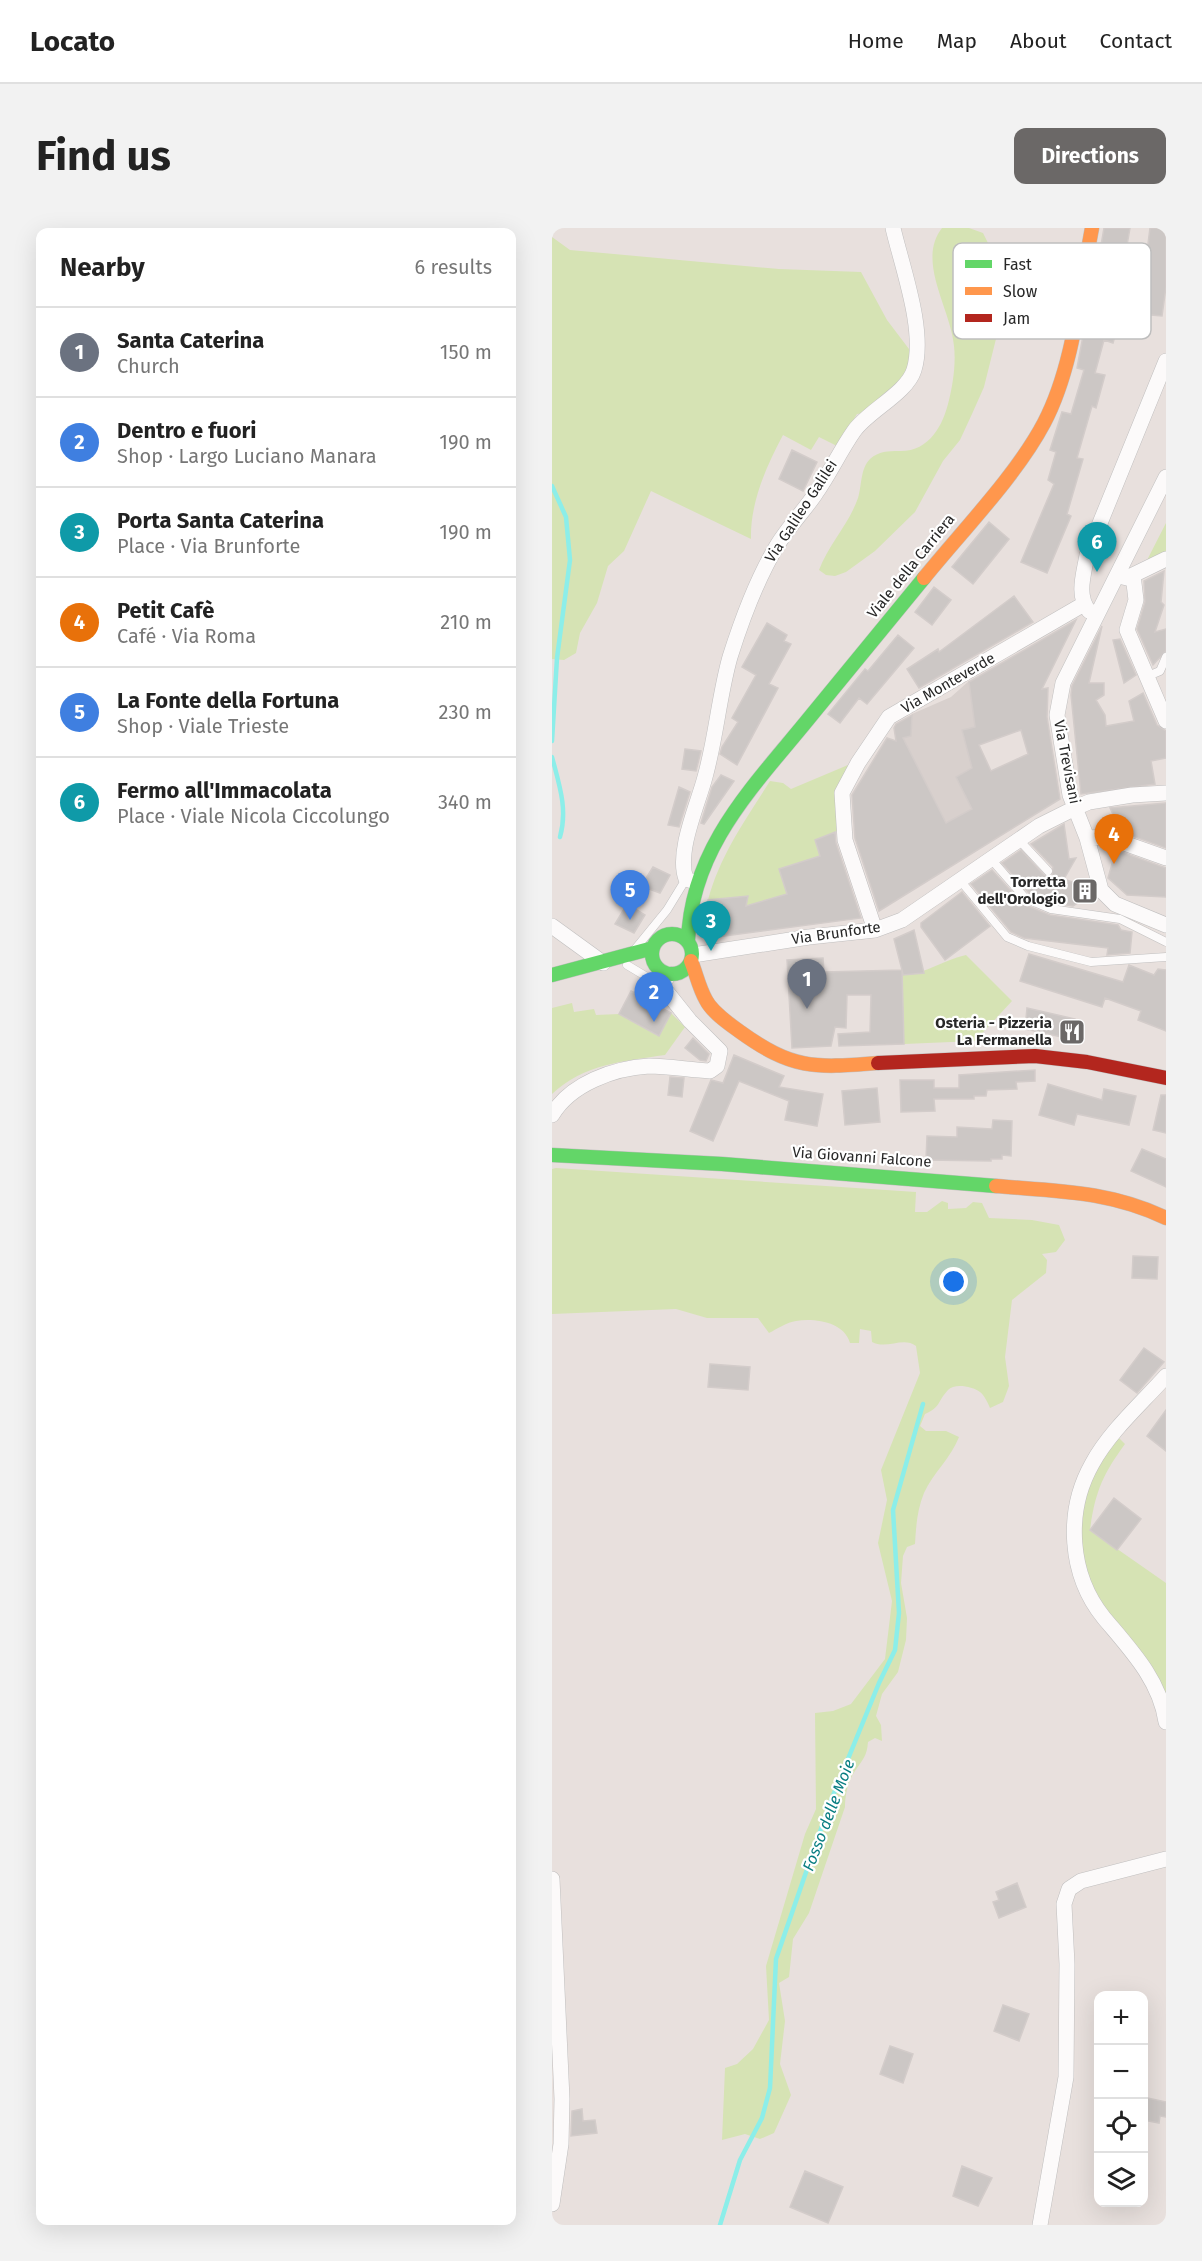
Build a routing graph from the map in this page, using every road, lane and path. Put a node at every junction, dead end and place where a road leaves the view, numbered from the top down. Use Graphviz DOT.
graph roads {
  1 [pos="892,228"];
  2 [pos="1092,228"];
  3 [pos="1089,243"];
  4 [pos="1070,339"];
  5 [pos="1166,361"];
  6 [pos="1166,477"];
  7 [pos="1166,560"];
  8 [pos="1126,575"];
  9 [pos="1084,604"];
  10 [pos="1094,618"];
  11 [pos="1166,657"];
  12 [pos="1148,676"];
  13 [pos="1166,721"];
  14 [pos="1166,793"];
  15 [pos="1078,807"];
  16 [pos="1087,838"];
  17 [pos="1019,840"];
  18 [pos="1166,858"];
  19 [pos="991,859"];
  20 [pos="1048,871"];
  21 [pos="959,879"];
  22 [pos="690,886"];
  23 [pos="1166,925"];
  24 [pos="552,926"];
  25 [pos="875,930"];
  26 [pos="668,935"];
  27 [pos="1166,942"];
  28 [pos="653,948"];
  29 [pos="690,953"];
  30 [pos="1166,957"];
  31 [pos="628,960"];
  32 [pos="603,963"];
  33 [pos="552,975"];
  34 [pos="666,976"];
  35 [pos="706,1001"];
  36 [pos="1166,1078"];
  37 [pos="552,1116"];
  38 [pos="552,1155"];
  39 [pos="1166,1218"];
  40 [pos="1166,1377"];
  41 [pos="1166,1722"];
  42 [pos="1166,1859"];
  43 [pos="552,1880"];
  44 [pos="552,2204"];
  45 [pos="1040,2225"];
  1 -- 22 [label="street, Via Galileo Galilei"];
  2 -- 3 [label="main road, Viale della Carriera"];
  4 -- 22 [label="main road, Viale della Carriera"];
  5 -- 9 [label="street"];
  6 -- 8 [label="street, Via Trevisani"];
  7 -- 8 [label="street"];
  8 -- 10 [label="street, Via Trevisani"];
  8 -- 12 [label="street"];
  9 -- 10 [label="street"];
  9 -- 25 [label="street, Via Monteverde"];
  10 -- 15 [label="street, Via Trevisani"];
  11 -- 12 [label="lane"];
  12 -- 13 [label="street"];
  14 -- 15 [label="street"];
  15 -- 16 [label="street, Via Trevisani"];
  15 -- 17 [label="street, Via Brunforte"];
  16 -- 18 [label="street"];
  16 -- 23 [label="street, Via Trevisani"];
  17 -- 19 [label="street, Via Brunforte"];
  17 -- 20 [label="lane"];
  19 -- 21 [label="street, Via Brunforte"];
  19 -- 27 [label="lane"];
  21 -- 25 [label="street, Via Brunforte"];
  21 -- 30 [label="lane"];
  22 -- 26 [label="main road, Viale della Carriera"];
  22 -- 29 [label="main road, Viale della Carriera"];
  22 -- 31 [label="lane"];
  24 -- 32 [label="street"];
  25 -- 29 [label="street, Via Brunforte"];
  26 -- 28 [label="main road"];
  26 -- 29 [label="main road"];
  28 -- 31 [label="main road"];
  28 -- 34 [label="main road"];
  29 -- 34 [label="main road"];
  29 -- 35 [label="main road"];
  31 -- 32 [label="main road"];
  31 -- 34 [label="main road"];
  32 -- 33 [label="main road"];
  34 -- 35 [label="main road"];
  34 -- 37 [label="street"];
  35 -- 36 [label="main road"];
  38 -- 39 [label="main road, Via Giovanni Falcone"];
  40 -- 41 [label="street"];
  42 -- 45 [label="street"];
  43 -- 44 [label="street"];
}
